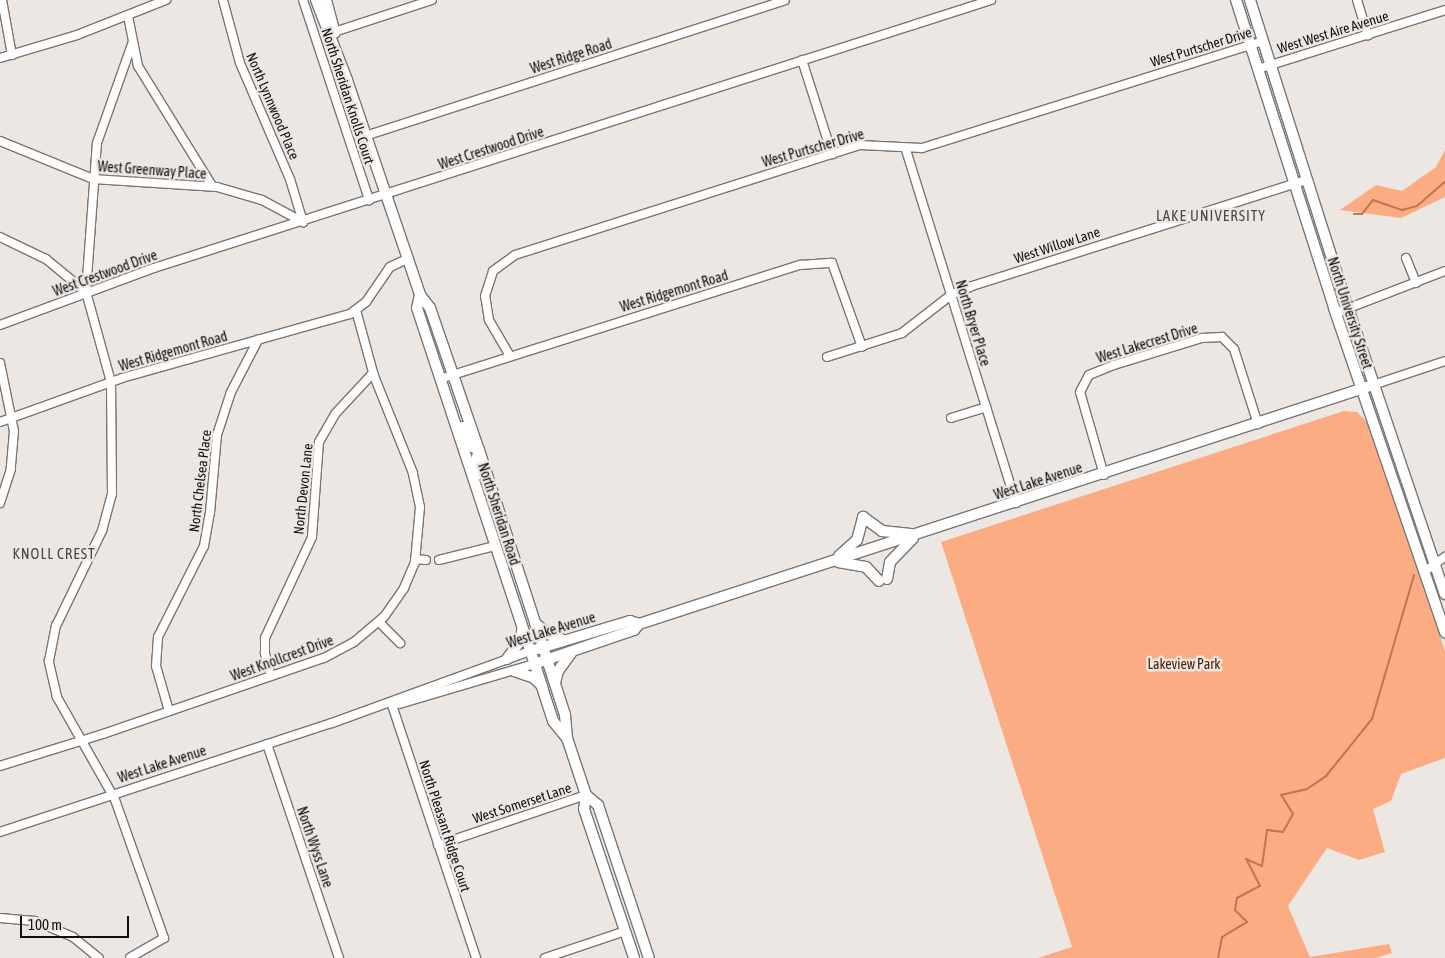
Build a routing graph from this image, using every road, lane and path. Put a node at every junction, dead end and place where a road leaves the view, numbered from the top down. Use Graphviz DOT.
graph roads {
  1 [pos="2,0"];
  2 [pos="166,0"];
  3 [pos="224,0"];
  4 [pos="303,0"];
  5 [pos="316,0"];
  6 [pos="326,0"];
  7 [pos="432,0"];
  8 [pos="785,0"];
  9 [pos="992,0"];
  10 [pos="1236,0"];
  11 [pos="1250,0"];
  12 [pos="1356,0"];
  13 [pos="1445,10"];
  14 [pos="128,16"];
  15 [pos="332,32"];
  16 [pos="1368,35"];
  17 [pos="1263,41"];
  18 [pos="132,44"];
  19 [pos="1250,45"];
  20 [pos="12,55"];
  21 [pos="0,58"];
  22 [pos="802,60"];
  23 [pos="1271,65"];
  24 [pos="1258,69"];
  25 [pos="365,136"];
  26 [pos="0,141"];
  27 [pos="906,150"];
  28 [pos="832,154"];
  29 [pos="93,179"];
  30 [pos="1307,180"];
  31 [pos="1294,184"];
  32 [pos="212,186"];
  33 [pos="384,195"];
  34 [pos="369,200"];
  35 [pos="303,222"];
  36 [pos="0,237"];
  37 [pos="1406,258"];
  38 [pos="406,259"];
  39 [pos="1445,271"];
  40 [pos="1416,283"];
  41 [pos="86,292"];
  42 [pos="950,294"];
  43 [pos="420,295"];
  44 [pos="1348,308"];
  45 [pos="356,310"];
  46 [pos="1336,313"];
  47 [pos="0,325"];
  48 [pos="258,340"];
  49 [pos="862,347"];
  50 [pos="510,356"];
  51 [pos="827,357"];
  52 [pos="1445,361"];
  53 [pos="0,363"];
  54 [pos="373,373"];
  55 [pos="453,375"];
  56 [pos="440,379"];
  57 [pos="111,382"];
  58 [pos="1373,385"];
  59 [pos="1361,389"];
  60 [pos="986,408"];
  61 [pos="450,409"];
  62 [pos="13,417"];
  63 [pos="951,418"];
  64 [pos="0,422"];
  65 [pos="1258,424"];
  66 [pos="479,450"];
  67 [pos="1104,475"];
  68 [pos="0,503"];
  69 [pos="481,503"];
  70 [pos="1016,503"];
  71 [pos="917,534"];
  72 [pos="495,546"];
  73 [pos="1445,556"];
  74 [pos="415,559"];
  75 [pos="426,560"];
  76 [pos="439,560"];
  77 [pos="832,561"];
  78 [pos="1435,564"];
  79 [pos="518,572"];
  80 [pos="1424,572"];
  81 [pos="1445,594"];
  82 [pos="379,622"];
  83 [pos="535,623"];
  84 [pos="639,624"];
  85 [pos="522,627"];
  86 [pos="1445,634"];
  87 [pos="564,640"];
  88 [pos="400,643"];
  89 [pos="542,647"];
  90 [pos="530,651"];
  91 [pos="572,651"];
  92 [pos="507,659"];
  93 [pos="547,660"];
  94 [pos="534,664"];
  95 [pos="514,671"];
  96 [pos="271,676"];
  97 [pos="555,684"];
  98 [pos="542,687"];
  99 [pos="391,704"];
  100 [pos="169,711"];
  101 [pos="567,738"];
  102 [pos="82,741"];
  103 [pos="267,744"];
  104 [pos="0,766"];
  105 [pos="113,794"];
  106 [pos="586,796"];
  107 [pos="0,832"];
  108 [pos="438,844"];
  109 [pos="615,900"];
  110 [pos="0,918"];
  111 [pos="639,929"];
  112 [pos="625,931"];
  113 [pos="99,958"];
  114 [pos="130,958"];
  115 [pos="339,958"];
  116 [pos="476,958"];
  117 [pos="545,958"];
  118 [pos="635,958"];
  119 [pos="649,958"];
  1 -- 20 [label="street"];
  2 -- 14 [label="street"];
  3 -- 35 [label="street, North Lynnwood Place"];
  4 -- 34 [label="street, North Sheridan Knolls Court"];
  5 -- 15 [label="main road, North Sheridan Road"];
  6 -- 15 [label="main road, North Sheridan Road"];
  7 -- 15 [label="street"];
  8 -- 25 [label="street, West Ridge Road"];
  9 -- 22 [label="street, West Crestwood Drive"];
  10 -- 19 [label="main road, North University Street"];
  11 -- 17 [label="main road, North University Street"];
  12 -- 16 [label="street"];
  13 -- 16 [label="street, West West Aire Avenue"];
  14 -- 18 [label="street"];
  14 -- 20 [label="street"];
  15 -- 25 [label="main road, North Sheridan Road"];
  16 -- 23 [label="street, West West Aire Avenue"];
  17 -- 19 [label="street, West Purtscher Drive"];
  17 -- 23 [label="main road, North University Street"];
  18 -- 29 [label="street"];
  18 -- 32 [label="street"];
  19 -- 24 [label="main road, North University Street"];
  19 -- 27 [label="street, West Purtscher Drive"];
  20 -- 21 [label="street"];
  22 -- 28 [label="street"];
  22 -- 33 [label="street, West Crestwood Drive"];
  23 -- 24 [label="street, West West Aire Avenue"];
  23 -- 30 [label="main road, North University Street"];
  24 -- 31 [label="main road, North University Street"];
  25 -- 33 [label="main road, North Sheridan Road"];
  26 -- 29 [label="street, West Greenway Place"];
  27 -- 28 [label="street, West Purtscher Drive"];
  27 -- 42 [label="street, North Bryer Place"];
  28 -- 50 [label="street, West Purtscher Drive"];
  29 -- 32 [label="street, West Greenway Place"];
  29 -- 41 [label="street"];
  30 -- 31 [label="street, West Willow Lane"];
  30 -- 44 [label="main road, North University Street"];
  31 -- 42 [label="street, West Willow Lane"];
  31 -- 46 [label="main road, North University Street"];
  32 -- 35 [label="street, West Greenway Place"];
  33 -- 34 [label="street, West Crestwood Drive"];
  33 -- 38 [label="main road, North Sheridan Road"];
  34 -- 35 [label="street, West Crestwood Drive"];
  35 -- 41 [label="street, West Crestwood Drive"];
  36 -- 41 [label="street"];
  37 -- 40 [label="street"];
  38 -- 43 [label="main road, North Sheridan Road"];
  38 -- 45 [label="street"];
  39 -- 40 [label="street"];
  40 -- 44 [label="street"];
  41 -- 47 [label="street, West Crestwood Drive"];
  41 -- 57 [label="street"];
  42 -- 49 [label="street, West Willow Lane"];
  42 -- 60 [label="street, North Bryer Place"];
  43 -- 55 [label="main road, North Sheridan Road"];
  43 -- 56 [label="main road, North Sheridan Road"];
  44 -- 46 [label="street"];
  44 -- 58 [label="main road, North University Street"];
  45 -- 48 [label="street, West Ridgemont Road"];
  45 -- 54 [label="street, West Knollcrest Drive"];
  46 -- 59 [label="main road, North University Street"];
  48 -- 57 [label="street, West Ridgemont Road"];
  48 -- 100 [label="street, North Chelsea Place"];
  49 -- 50 [label="street, West Ridgemont Road"];
  49 -- 51 [label="street, West Willow Lane"];
  50 -- 55 [label="street, West Ridgemont Road"];
  52 -- 58 [label="street, West Lake Avenue"];
  53 -- 62 [label="street"];
  54 -- 74 [label="street, West Knollcrest Drive"];
  54 -- 96 [label="street, North Devon Lane"];
  55 -- 56 [label="street, West Ridgemont Road"];
  55 -- 66 [label="main road, North Sheridan Road"];
  56 -- 61 [label="main road, North Sheridan Road"];
  57 -- 62 [label="street, West Ridgemont Road"];
  57 -- 102 [label="street"];
  58 -- 59 [label="main road, West Lake Avenue"];
  58 -- 78 [label="main road, North University Street"];
  59 -- 65 [label="main road, West Lake Avenue"];
  59 -- 80 [label="main road, North University Street"];
  60 -- 63 [label="street"];
  60 -- 70 [label="street, North Bryer Place"];
  61 -- 66 [label="main road"];
  61 -- 69 [label="main road, North Sheridan Road"];
  62 -- 64 [label="street, West Ridgemont Road"];
  62 -- 68 [label="street"];
  65 -- 67 [label="main road, West Lake Avenue"];
  65 -- 67 [label="street, West Lakecrest Drive"];
  66 -- 69 [label="main road"];
  66 -- 79 [label="main road, North Sheridan Road"];
  67 -- 70 [label="main road, West Lake Avenue"];
  69 -- 72 [label="main road, North Sheridan Road"];
  70 -- 71 [label="main road, West Lake Avenue"];
  71 -- 77 [label="main road, West Lake Avenue"];
  71 -- 77 [label="main road"];
  71 -- 77 [label="main road"];
  72 -- 76 [label="street"];
  72 -- 79 [label="main road"];
  72 -- 85 [label="main road, North Sheridan Road"];
  73 -- 78 [label="street"];
  74 -- 75 [label="street"];
  74 -- 82 [label="street, West Knollcrest Drive"];
  77 -- 84 [label="main road, West Lake Avenue"];
  78 -- 80 [label="street"];
  78 -- 81 [label="main road, North University Street"];
  79 -- 83 [label="main road, North Sheridan Road"];
  80 -- 86 [label="main road, North University Street"];
  82 -- 88 [label="street"];
  82 -- 96 [label="street, West Knollcrest Drive"];
  83 -- 87 [label="main road"];
  83 -- 89 [label="main road, North Sheridan Road"];
  84 -- 87 [label="main road, West Lake Avenue"];
  84 -- 91 [label="main road, West Lake Avenue"];
  85 -- 90 [label="main road, North Sheridan Road"];
  85 -- 92 [label="main road"];
  87 -- 89 [label="main road, West Lake Avenue"];
  89 -- 90 [label="main road, West Lake Avenue"];
  89 -- 93 [label="main road, North Sheridan Road"];
  90 -- 92 [label="street, West Lake Avenue"];
  90 -- 94 [label="main road, North Sheridan Road"];
  91 -- 93 [label="main road, West Lake Avenue"];
  91 -- 97 [label="main road"];
  92 -- 99 [label="street, West Lake Avenue"];
  93 -- 94 [label="main road, West Lake Avenue"];
  93 -- 97 [label="main road, North Sheridan Road"];
  94 -- 95 [label="street, West Lake Avenue"];
  94 -- 98 [label="main road, North Sheridan Road"];
  95 -- 98 [label="main road"];
  95 -- 99 [label="street, West Lake Avenue"];
  96 -- 100 [label="street, West Knollcrest Drive"];
  97 -- 101 [label="main road, North Sheridan Road"];
  98 -- 101 [label="main road, North Sheridan Road"];
  99 -- 103 [label="street, West Lake Avenue"];
  99 -- 108 [label="street, North Pleasant Ridge Court"];
  100 -- 102 [label="street, West Knollcrest Drive"];
  101 -- 106 [label="main road, North Sheridan Road"];
  102 -- 104 [label="street, West Knollcrest Drive"];
  102 -- 105 [label="street"];
  103 -- 105 [label="street, West Lake Avenue"];
  103 -- 115 [label="street, North Wyss Lane"];
  105 -- 107 [label="street, West Lake Avenue"];
  105 -- 114 [label="street"];
  106 -- 108 [label="street, West Somerset Lane"];
  106 -- 109 [label="main road, North Sheridan Road"];
  106 -- 111 [label="main road, North Sheridan Road"];
  108 -- 116 [label="street, North Pleasant Ridge Court"];
  109 -- 111 [label="main road"];
  109 -- 112 [label="main road, North Sheridan Road"];
  110 -- 113 [label="street"];
  111 -- 118 [label="main road"];
  111 -- 119 [label="main road, North Sheridan Road"];
  112 -- 117 [label="street"];
  112 -- 118 [label="main road, North Sheridan Road"];
}
